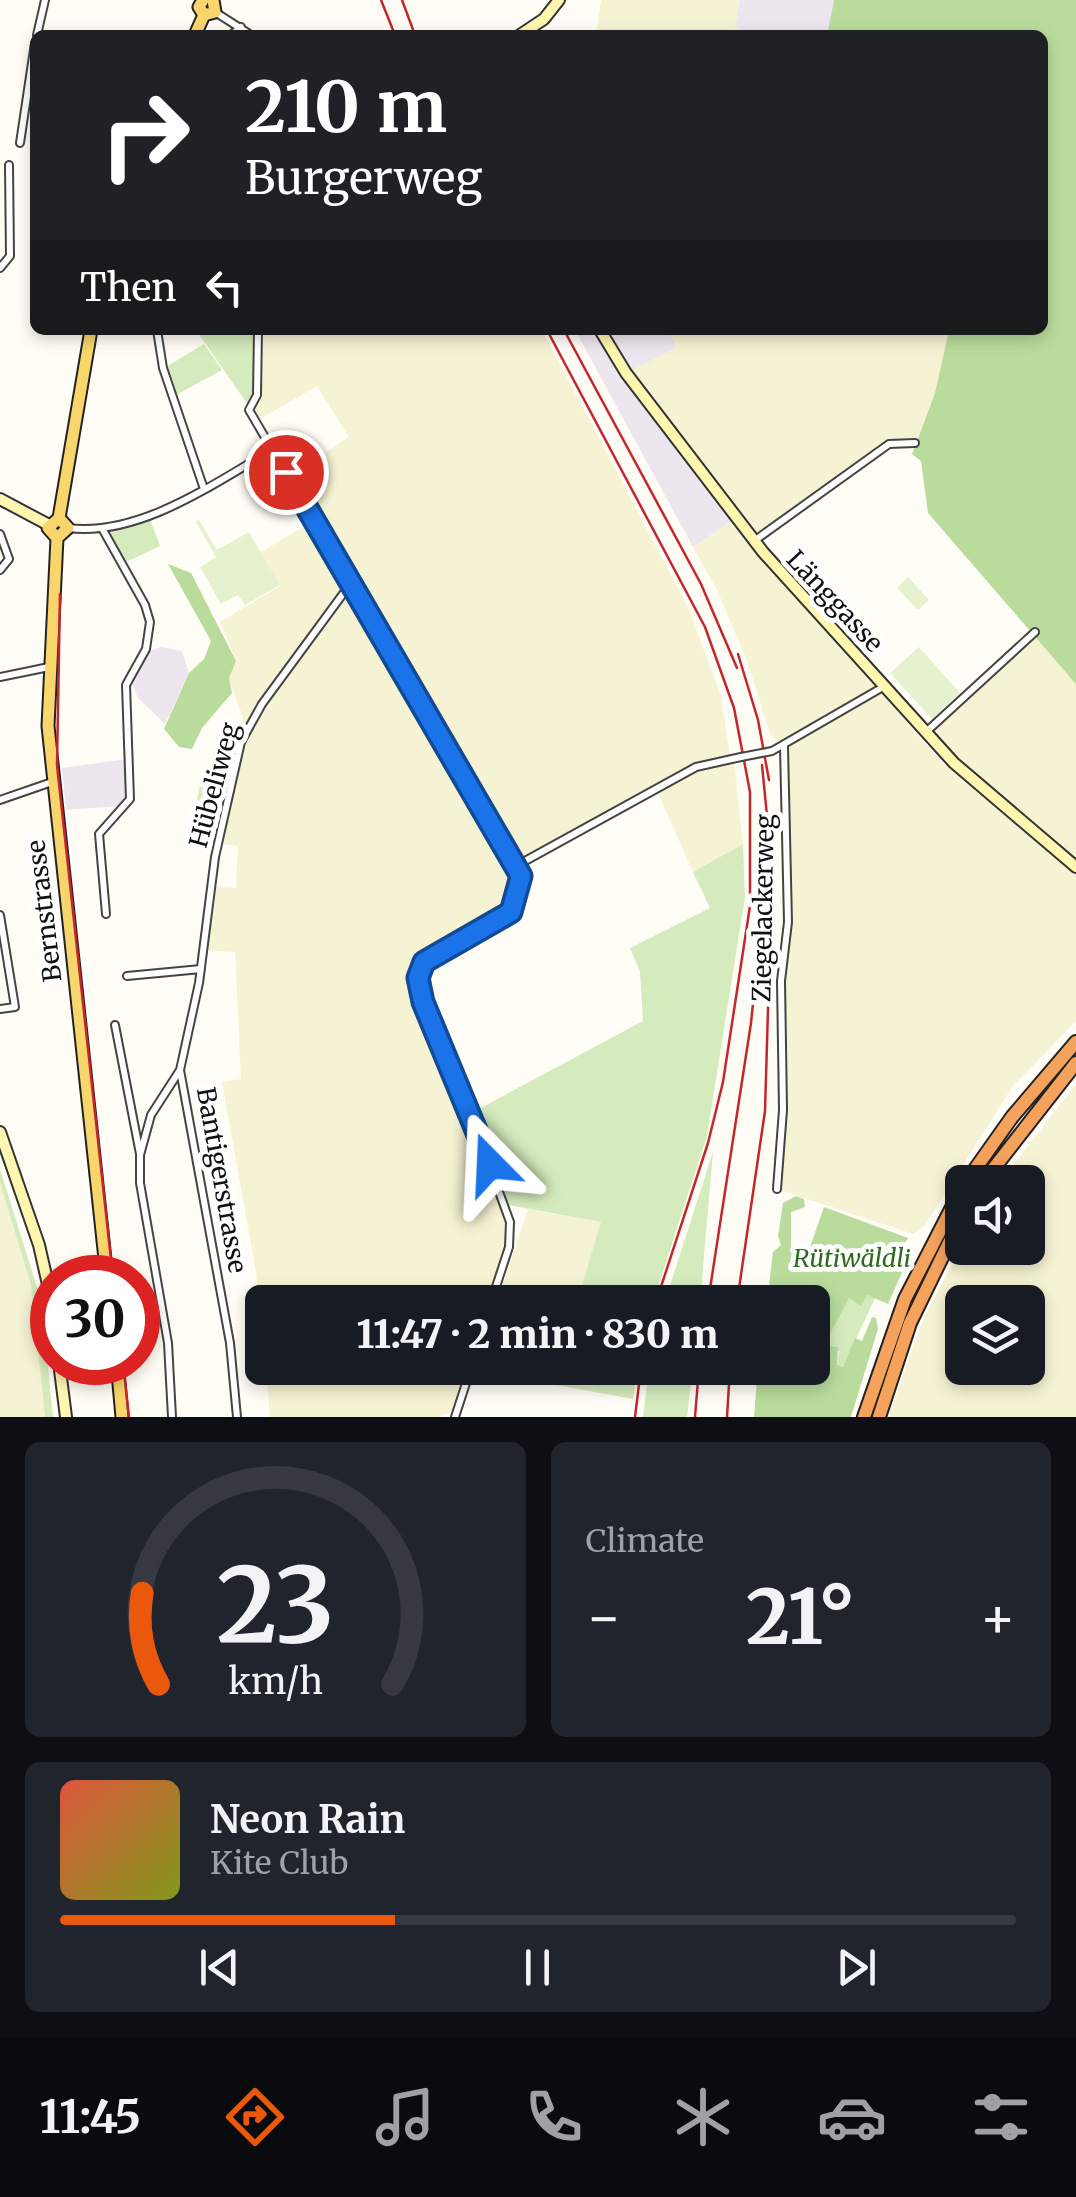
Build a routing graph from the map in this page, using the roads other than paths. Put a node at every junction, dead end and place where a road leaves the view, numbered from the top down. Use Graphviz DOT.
graph roads {
  1 [pos="44,0"];
  2 [pos="559,0"];
  3 [pos="206,5"];
  4 [pos="241,28"];
  5 [pos="38,30"];
  6 [pos="197,30"];
  7 [pos="238,30"];
  8 [pos="244,30"];
  9 [pos="528,30"];
  10 [pos="30,76"];
  11 [pos="20,143"];
  12 [pos="9,165"];
  13 [pos="0,268"];
  14 [pos="90,335"];
  15 [pos="158,335"];
  16 [pos="258,335"];
  17 [pos="603,335"];
  18 [pos="915,443"];
  19 [pos="272,450"];
  20 [pos="204,489"];
  21 [pos="0,500"];
  22 [pos="59,524"];
  23 [pos="103,530"];
  24 [pos="0,534"];
  25 [pos="754,541"];
  26 [pos="0,570"];
  27 [pos="351,583"];
  28 [pos="1035,632"];
  29 [pos="48,667"];
  30 [pos="0,677"];
  31 [pos="886,685"];
  32 [pos="926,732"];
  33 [pos="784,747"];
  34 [pos="52,782"];
  35 [pos="0,800"];
  36 [pos="516,866"];
  37 [pos="1076,868"];
  38 [pos="106,914"];
  39 [pos="0,916"];
  40 [pos="201,969"];
  41 [pos="127,976"];
  42 [pos="0,1010"];
  43 [pos="115,1025"];
  44 [pos="1076,1042"];
  45 [pos="1076,1062"];
  46 [pos="180,1070"];
  47 [pos="0,1132"];
  48 [pos="140,1155"];
  49 [pos="978,1165"];
  50 [pos="996,1165"];
  51 [pos="777,1189"];
  52 [pos="945,1222"];
  53 [pos="945,1251"];
  54 [pos="42,1255"];
  55 [pos="105,1255"];
  56 [pos="496,1285"];
  57 [pos="63,1385"];
  58 [pos="119,1385"];
  59 [pos="465,1385"];
  60 [pos="66,1417"];
  61 [pos="122,1417"];
  62 [pos="172,1417"];
  63 [pos="236,1417"];
  64 [pos="455,1417"];
  65 [pos="864,1417"];
  66 [pos="879,1417"];
  1 -- 5 [label="street"];
  2 -- 9 [label="street"];
  3 -- 4 [label="street"];
  3 -- 6 [label="main road"];
  4 -- 7 [label="street"];
  4 -- 8 [label="street"];
  10 -- 11 [label="street"];
  12 -- 13 [label="street"];
  14 -- 22 [label="main road"];
  15 -- 20 [label="street"];
  16 -- 19 [label="street"];
  17 -- 25 [label="street, Länggasse"];
  18 -- 25 [label="street"];
  19 -- 20 [label="street"];
  19 -- 27 [label="street"];
  20 -- 23 [label="street"];
  21 -- 22 [label="street"];
  22 -- 23 [label="street"];
  22 -- 29 [label="main road, Bernstrasse"];
  23 -- 38 [label="street"];
  24 -- 26 [label="street"];
  25 -- 31 [label="street, Länggasse"];
  27 -- 36 [label="street"];
  27 -- 40 [label="street, Hübeliweg"];
  28 -- 32 [label="street"];
  29 -- 30 [label="street"];
  29 -- 34 [label="main road, Bernstrasse"];
  31 -- 32 [label="street, Länggasse"];
  31 -- 33 [label="street"];
  32 -- 37 [label="street, Länggasse"];
  33 -- 36 [label="street, bridge"];
  33 -- 51 [label="street, Ziegelackerweg"];
  34 -- 35 [label="street"];
  34 -- 55 [label="main road, Bernstrasse"];
  36 -- 56 [label="street"];
  39 -- 42 [label="street"];
  40 -- 41 [label="street"];
  40 -- 46 [label="street, Hübeliweg"];
  43 -- 48 [label="street"];
  44 -- 49 [label="highway"];
  45 -- 50 [label="highway"];
  46 -- 48 [label="street, Hübeliweg"];
  46 -- 63 [label="street, Bantigerstrasse"];
  47 -- 54 [label="street"];
  48 -- 62 [label="street, Hübeliweg"];
  52 -- 65 [label="highway"];
  53 -- 66 [label="highway"];
  57 -- 60 [label="street"];
  58 -- 61 [label="main road"];
  59 -- 64 [label="street"];
}
